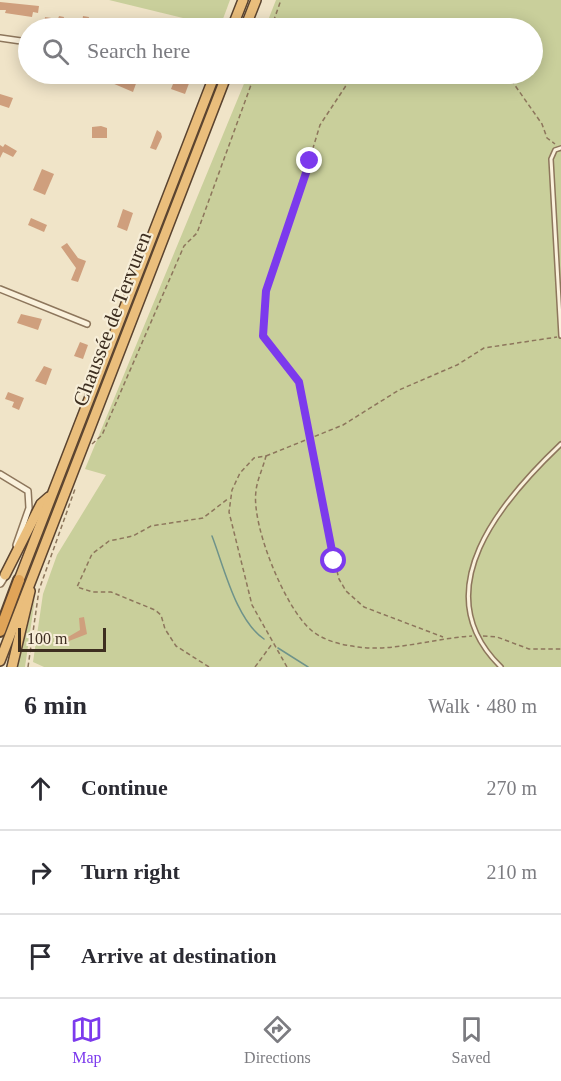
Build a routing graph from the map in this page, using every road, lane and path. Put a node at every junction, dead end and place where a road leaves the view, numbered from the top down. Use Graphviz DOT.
graph roads {
  1 [pos="243,0"];
  2 [pos="256,0"];
  3 [pos="281,0"];
  4 [pos="236,18"];
  5 [pos="249,18"];
  6 [pos="275,18"];
  7 [pos="0,38"];
  8 [pos="18,41"];
  9 [pos="211,84"];
  10 [pos="223,84"];
  11 [pos="251,84"];
  12 [pos="348,84"];
  13 [pos="514,84"];
  14 [pos="561,148"];
  15 [pos="0,289"];
  16 [pos="87,324"];
  17 [pos="561,336"];
  18 [pos="310,439"];
  19 [pos="561,444"];
  20 [pos="87,448"];
  21 [pos="266,456"];
  22 [pos="0,474"];
  23 [pos="75,488"];
  24 [pos="53,493"];
  25 [pos="230,498"];
  26 [pos="2,579"];
  27 [pos="25,579"];
  28 [pos="0,631"];
  29 [pos="477,636"];
  30 [pos="445,637"];
  31 [pos="273,643"];
  32 [pos="561,649"];
  33 [pos="0,661"];
  34 [pos="12,667"];
  35 [pos="28,667"];
  36 [pos="209,667"];
  37 [pos="255,667"];
  38 [pos="287,667"];
  39 [pos="501,667"];
  1 -- 4 [label="highway"];
  2 -- 5 [label="highway"];
  3 -- 6 [label="path"];
  7 -- 8 [label="street"];
  9 -- 24 [label="highway, Chaussée de Tervuren"];
  10 -- 27 [label="highway, Chaussée de Tervuren"];
  11 -- 20 [label="path"];
  12 -- 18 [label="path"];
  13 -- 14 [label="path"];
  14 -- 17 [label="lane"];
  15 -- 16 [label="street"];
  17 -- 18 [label="path"];
  18 -- 21 [label="path"];
  18 -- 30 [label="path"];
  19 -- 29 [label="lane"];
  21 -- 25 [label="path"];
  21 -- 30 [label="path"];
  22 -- 26 [label="street"];
  23 -- 35 [label="path"];
  24 -- 26 [label="highway"];
  24 -- 27 [label="highway, Chaussée de Tervuren"];
  25 -- 31 [label="path"];
  25 -- 36 [label="path"];
  27 -- 28 [label="highway"];
  27 -- 33 [label="highway"];
  27 -- 34 [label="highway"];
  29 -- 30 [label="path"];
  29 -- 32 [label="path"];
  29 -- 39 [label="lane"];
  31 -- 37 [label="path"];
  31 -- 38 [label="path"];
}
